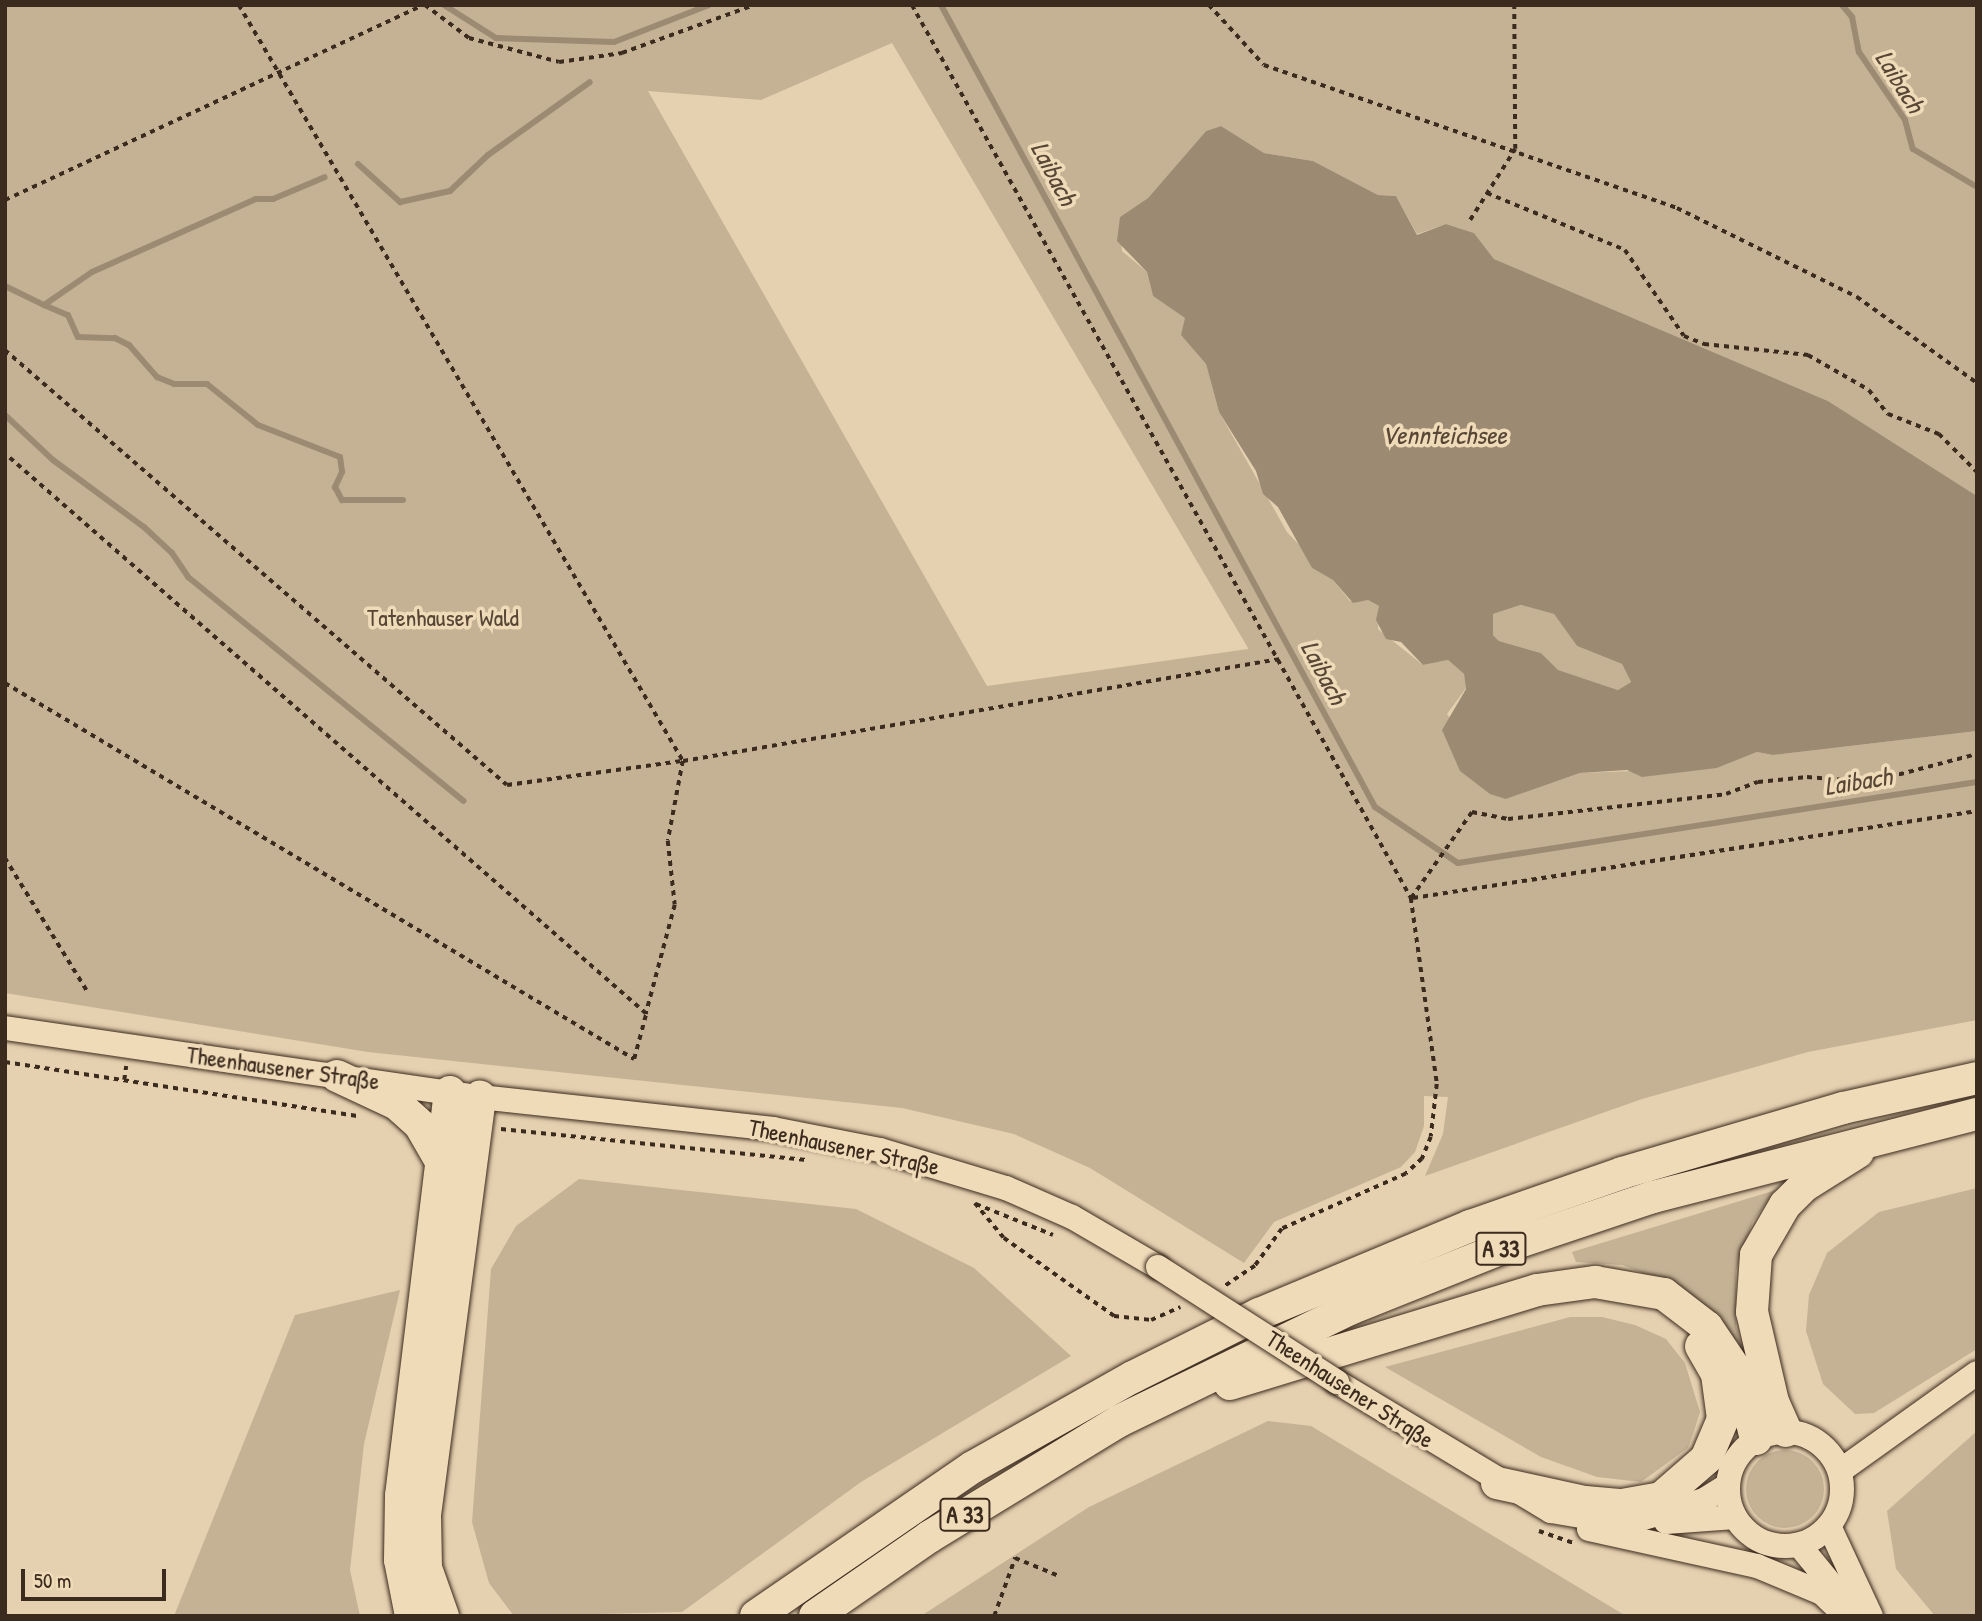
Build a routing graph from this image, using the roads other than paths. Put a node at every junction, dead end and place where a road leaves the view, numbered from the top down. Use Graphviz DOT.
graph roads {
  1 [pos="5,1028"];
  2 [pos="337,1076"];
  3 [pos="1977,1078"];
  4 [pos="450,1092"];
  5 [pos="479,1112"];
  6 [pos="1977,1114"];
  7 [pos="1903,1131"];
  8 [pos="443,1165"];
  9 [pos="1627,1287"];
  10 [pos="1977,1373"];
  11 [pos="1952,1392"];
  12 [pos="1119,1421"];
  13 [pos="1771,1435"];
  14 [pos="1826,1448"];
  15 [pos="1840,1471"];
  16 [pos="1497,1483"];
  17 [pos="1728,1485"];
  18 [pos="1550,1511"];
  19 [pos="1735,1517"];
  20 [pos="1637,1520"];
  21 [pos="1829,1527"];
  22 [pos="1799,1545"];
  23 [pos="411,1616"];
  24 [pos="443,1616"];
  25 [pos="756,1616"];
  26 [pos="815,1616"];
  27 [pos="1846,1616"];
  28 [pos="1857,1616"];
  29 [pos="1871,1616"];
  1 -- 2 [label="main road, Theenhausener Straße"];
  2 -- 4 [label="main road, Theenhausener Straße"];
  2 -- 8 [label="highway"];
  3 -- 25 [label="highway, A 33"];
  4 -- 5 [label="main road, Theenhausener Straße"];
  4 -- 8 [label="highway"];
  5 -- 16 [label="main road, Theenhausener Straße, bridge"];
  5 -- 24 [label="highway"];
  6 -- 7 [label="highway, A 33"];
  7 -- 12 [label="highway, A 33"];
  7 -- 13 [label="highway"];
  8 -- 23 [label="highway"];
  9 -- 12 [label="highway"];
  9 -- 13 [label="highway"];
  9 -- 16 [label="highway"];
  10 -- 11 [label="main road"];
  11 -- 14 [label="main road"];
  11 -- 15 [label="main road"];
  12 -- 26 [label="highway, A 33"];
  13 -- 14 [label="main road"];
  13 -- 17 [label="main road"];
  14 -- 15 [label="main road"];
  15 -- 21 [label="main road"];
  16 -- 18 [label="main road, Theenhausener Straße"];
  17 -- 19 [label="main road"];
  17 -- 20 [label="main road, Theenhausener Straße"];
  18 -- 20 [label="main road, Theenhausener Straße"];
  18 -- 27 [label="main road"];
  19 -- 20 [label="main road, Theenhausener Straße"];
  19 -- 22 [label="main road"];
  21 -- 22 [label="main road"];
  21 -- 29 [label="main road"];
  22 -- 28 [label="main road"];
}
